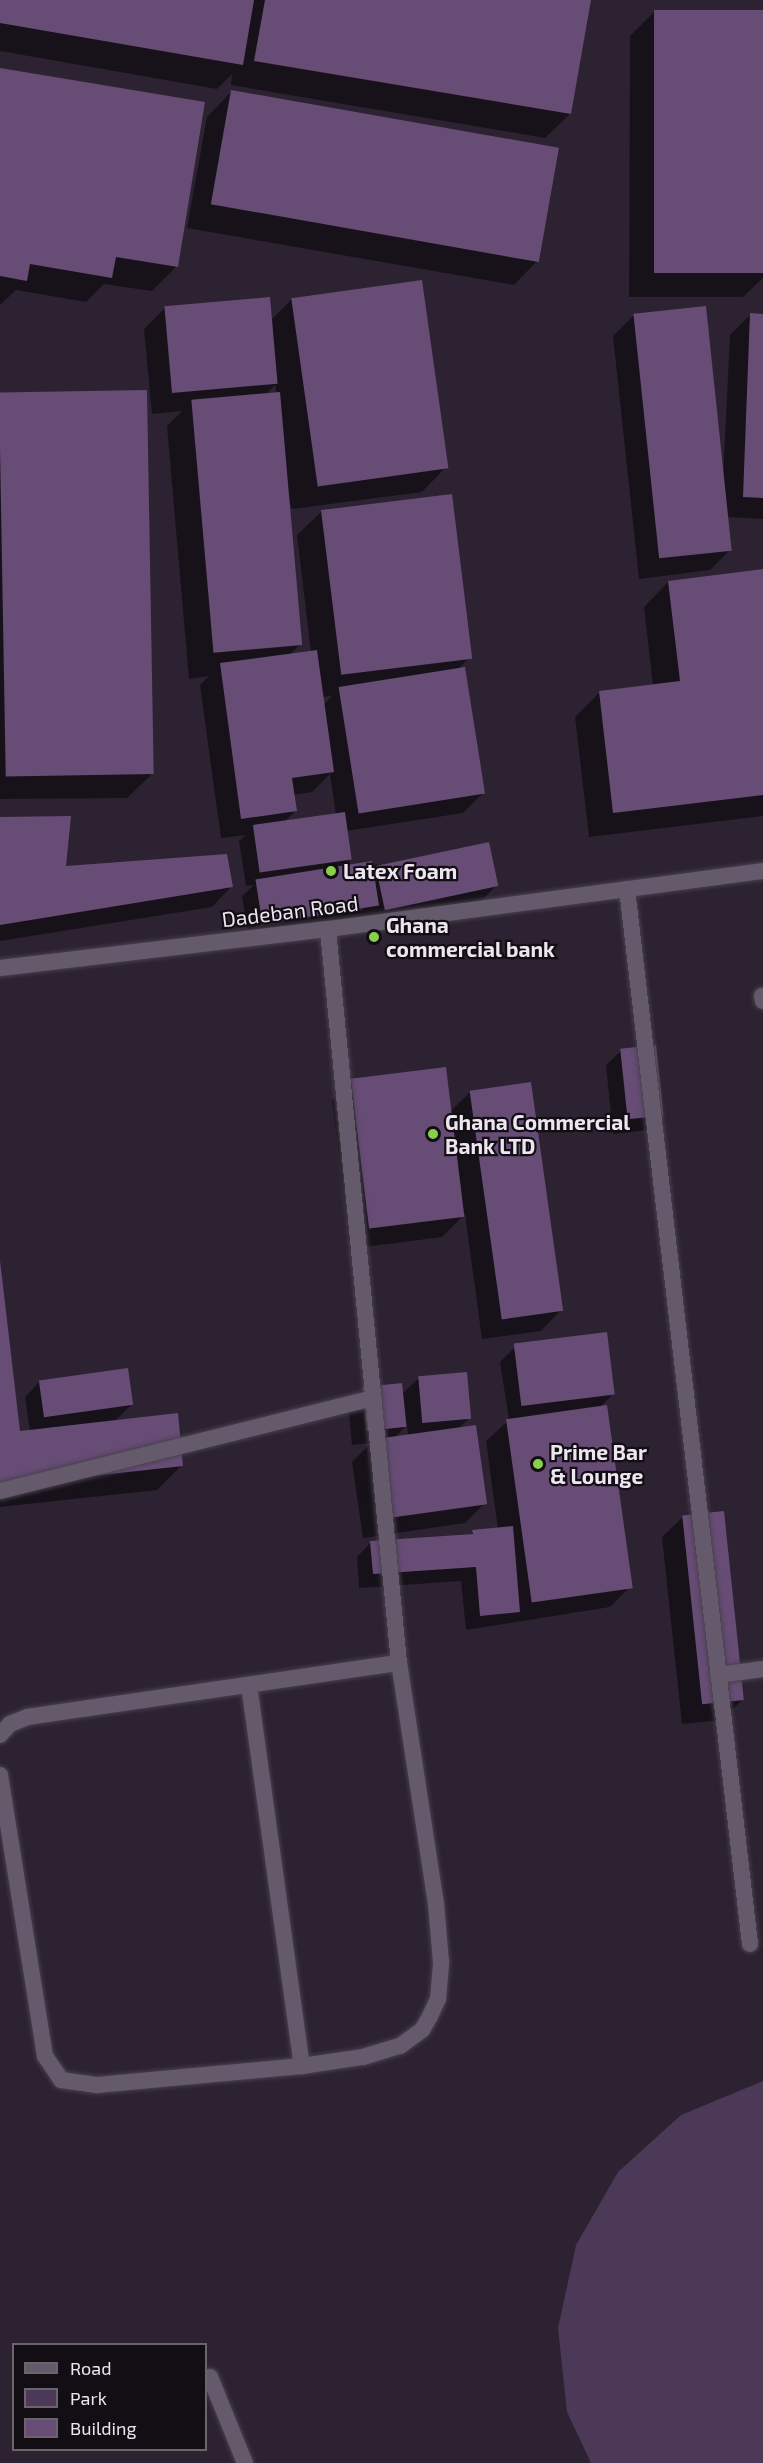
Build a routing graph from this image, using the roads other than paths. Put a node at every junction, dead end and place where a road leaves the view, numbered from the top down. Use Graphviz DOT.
graph roads {
  1 [pos="763,871"];
  2 [pos="627,889"];
  3 [pos="328,929"];
  4 [pos="0,968"];
  5 [pos="762,996"];
  6 [pos="763,1001"];
  7 [pos="374,1398"];
  8 [pos="0,1491"];
  9 [pos="399,1663"];
  10 [pos="763,1669"];
  11 [pos="718,1675"];
  12 [pos="249,1685"];
  13 [pos="0,1735"];
  14 [pos="0,1775"];
  15 [pos="750,1944"];
  16 [pos="302,2066"];
  17 [pos="210,2377"];
  18 [pos="245,2463"];
  1 -- 2 [label="street, Dadeban Road"];
  2 -- 3 [label="street, Dadeban Road"];
  2 -- 11 [label="street"];
  3 -- 4 [label="street, Dadeban Road"];
  3 -- 7 [label="street"];
  5 -- 6 [label="street"];
  7 -- 8 [label="street"];
  7 -- 9 [label="street"];
  9 -- 12 [label="street"];
  9 -- 16 [label="street"];
  10 -- 11 [label="street"];
  11 -- 15 [label="street"];
  12 -- 13 [label="street"];
  12 -- 16 [label="street"];
  14 -- 16 [label="street"];
  17 -- 18 [label="street"];
}
